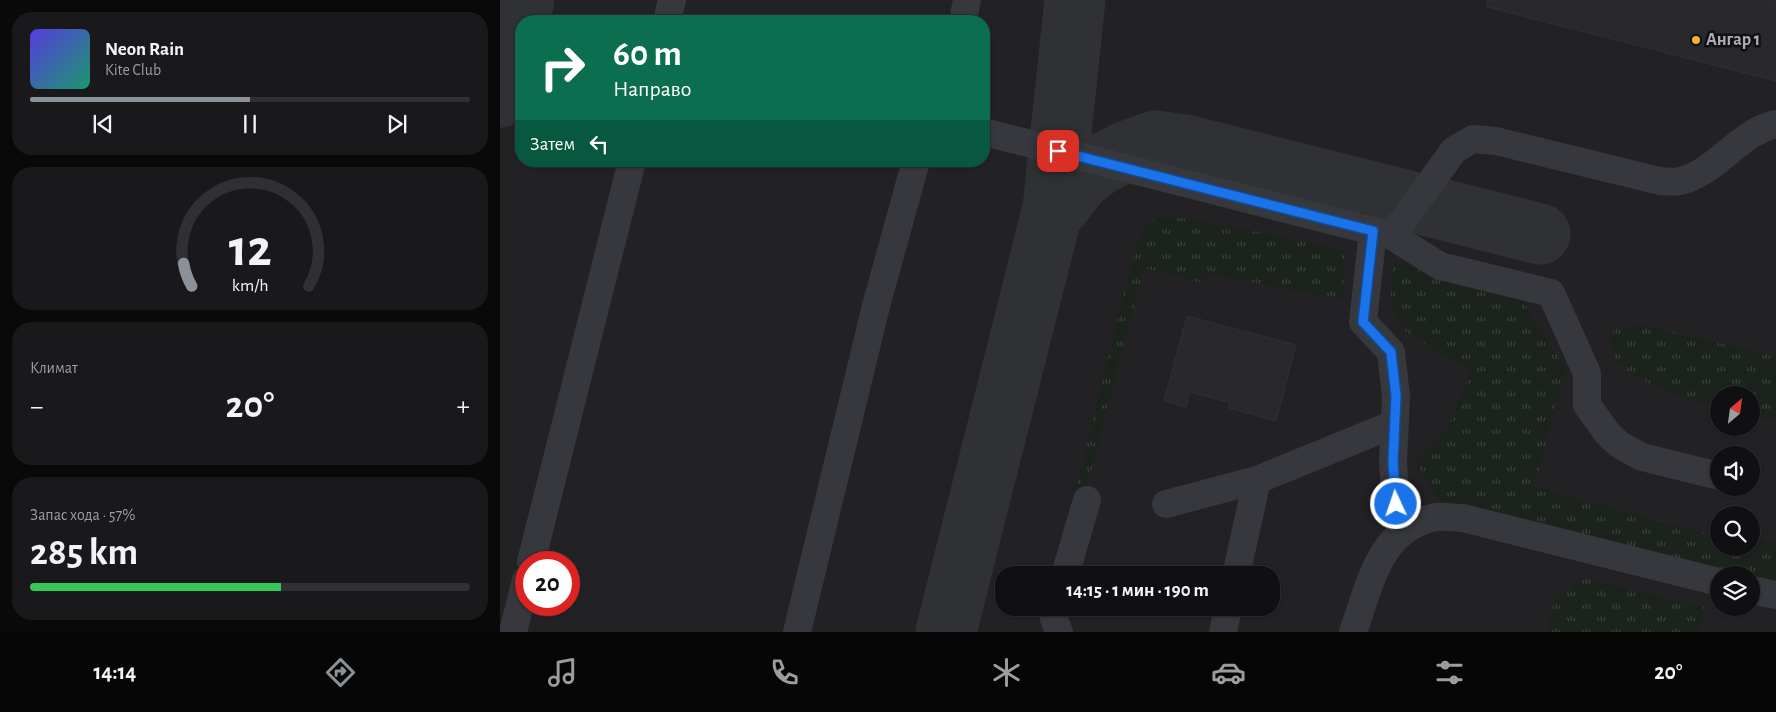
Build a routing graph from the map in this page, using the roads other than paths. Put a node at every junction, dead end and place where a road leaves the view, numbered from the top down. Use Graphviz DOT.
graph roads {
  1 [pos="672,0"];
  2 [pos="967,0"];
  3 [pos="668,15"];
  4 [pos="963,15"];
  5 [pos="1776,124"];
  6 [pos="990,134"];
  7 [pos="630,167"];
  8 [pos="914,167"];
  9 [pos="1383,233"];
  10 [pos="1394,424"];
  11 [pos="1710,474"];
  12 [pos="1257,480"];
  13 [pos="1087,500"];
  14 [pos="1166,504"];
  15 [pos="1401,533"];
  16 [pos="534,551"];
  17 [pos="1068,566"];
  18 [pos="1238,566"];
  19 [pos="1710,580"];
  20 [pos="1760,592"];
  21 [pos="1776,595"];
  22 [pos="517,616"];
  23 [pos="1054,616"];
  24 [pos="1226,616"];
  25 [pos="513,632"];
  26 [pos="797,632"];
  27 [pos="1059,632"];
  28 [pos="1223,632"];
  29 [pos="1353,632"];
  1 -- 3 [label="lane"];
  2 -- 4 [label="lane"];
  5 -- 9 [label="lane"];
  6 -- 9 [label="lane"];
  7 -- 16 [label="lane"];
  8 -- 26 [label="lane"];
  9 -- 10 [label="lane"];
  9 -- 11 [label="lane"];
  10 -- 12 [label="lane"];
  10 -- 15 [label="lane"];
  12 -- 14 [label="lane"];
  12 -- 18 [label="lane"];
  13 -- 17 [label="lane"];
  15 -- 19 [label="lane"];
  15 -- 29 [label="lane"];
  20 -- 21 [label="lane"];
  22 -- 25 [label="lane"];
  23 -- 27 [label="lane"];
  24 -- 28 [label="lane"];
}
